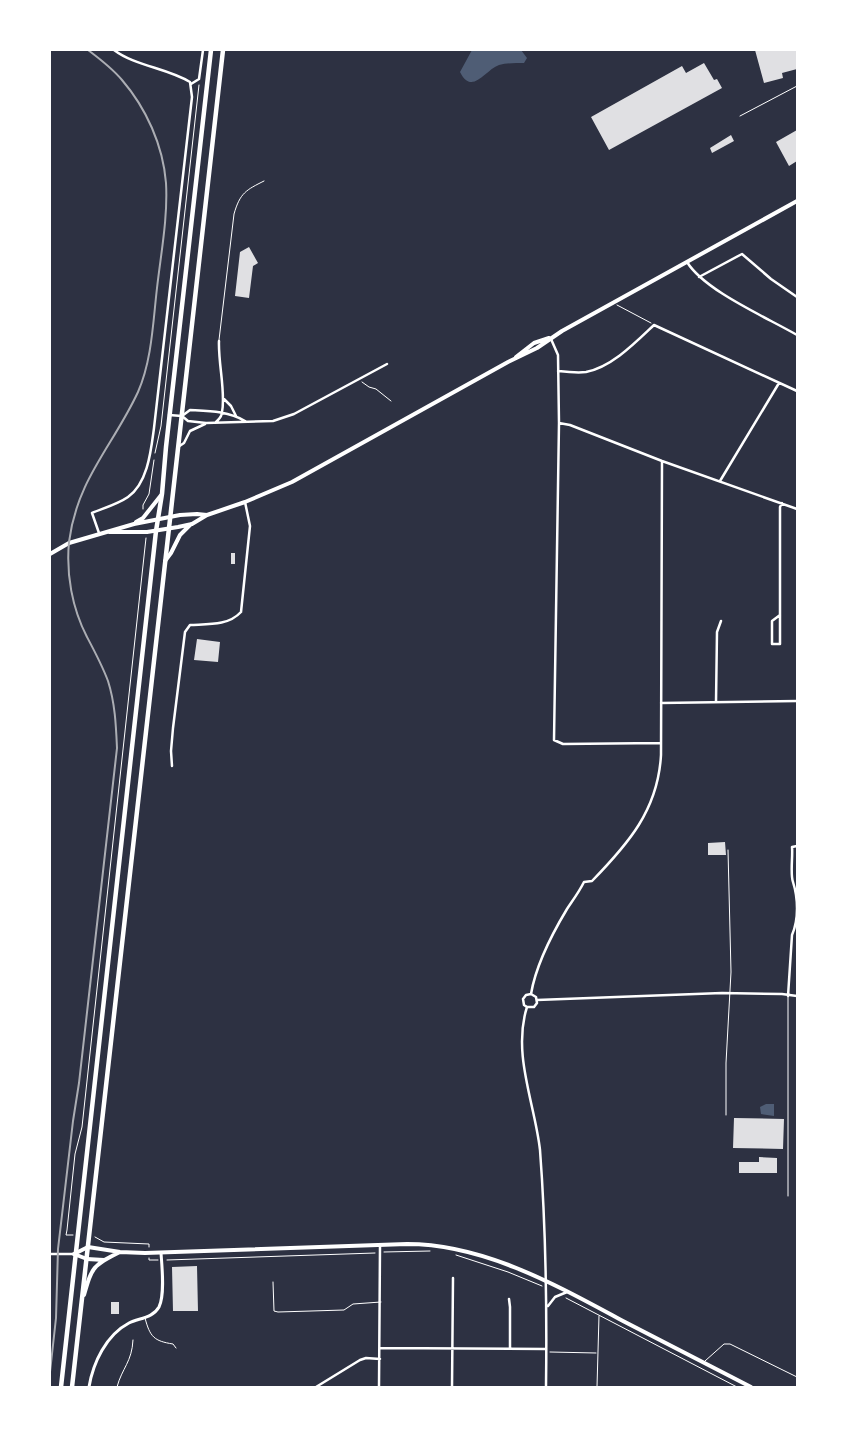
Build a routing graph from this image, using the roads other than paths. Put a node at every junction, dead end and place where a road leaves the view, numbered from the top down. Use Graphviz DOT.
graph roads {
  1 [pos="114,50"];
  2 [pos="202,50"];
  3 [pos="211,50"];
  4 [pos="223,50"];
  5 [pos="191,84"];
  6 [pos="797,86"];
  7 [pos="740,116"];
  8 [pos="264,181"];
  9 [pos="797,201"];
  10 [pos="686,262"];
  11 [pos="698,277"];
  12 [pos="797,297"];
  13 [pos="797,335"];
  14 [pos="551,338"];
  15 [pos="219,341"];
  16 [pos="387,364"];
  17 [pos="558,371"];
  18 [pos="779,383"];
  19 [pos="797,391"];
  20 [pos="223,399"];
  21 [pos="222,413"];
  22 [pos="170,414"];
  23 [pos="182,416"];
  24 [pos="236,416"];
  25 [pos="246,422"];
  26 [pos="206,423"];
  27 [pos="215,423"];
  28 [pos="233,423"];
  29 [pos="559,423"];
  30 [pos="178,448"];
  31 [pos="662,461"];
  32 [pos="720,481"];
  33 [pos="162,494"];
  34 [pos="245,502"];
  35 [pos="782,503"];
  36 [pos="797,509"];
  37 [pos="207,515"];
  38 [pos="171,517"];
  39 [pos="158,520"];
  40 [pos="134,524"];
  41 [pos="192,524"];
  42 [pos="169,529"];
  43 [pos="156,530"];
  44 [pos="109,532"];
  45 [pos="100,535"];
  46 [pos="50,554"];
  47 [pos="165,560"];
  48 [pos="780,615"];
  49 [pos="721,621"];
  50 [pos="797,701"];
  51 [pos="716,702"];
  52 [pos="661,703"];
  53 [pos="662,743"];
  54 [pos="172,766"];
  55 [pos="797,846"];
  56 [pos="728,850"];
  57 [pos="531,994"];
  58 [pos="729,994"];
  59 [pos="788,996"];
  60 [pos="797,996"];
  61 [pos="537,1000"];
  62 [pos="527,1007"];
  63 [pos="726,1115"];
  64 [pos="788,1196"];
  65 [pos="380,1246"];
  66 [pos="88,1247"];
  67 [pos="120,1252"];
  68 [pos="161,1253"];
  69 [pos="50,1254"];
  70 [pos="74,1254"];
  71 [pos="87,1259"];
  72 [pos="104,1260"];
  73 [pos="453,1278"];
  74 [pos="273,1282"];
  75 [pos="547,1282"];
  76 [pos="567,1292"];
  77 [pos="509,1299"];
  78 [pos="381,1302"];
  79 [pos="82,1303"];
  80 [pos="547,1307"];
  81 [pos="145,1318"];
  82 [pos="133,1340"];
  83 [pos="176,1348"];
  84 [pos="380,1348"];
  85 [pos="452,1349"];
  86 [pos="510,1349"];
  87 [pos="546,1349"];
  88 [pos="380,1359"];
  89 [pos="704,1363"];
  90 [pos="797,1377"];
  91 [pos="61,1387"];
  92 [pos="72,1387"];
  93 [pos="89,1387"];
  94 [pos="117,1387"];
  95 [pos="316,1387"];
  96 [pos="379,1387"];
  97 [pos="452,1387"];
  98 [pos="546,1387"];
  99 [pos="751,1387"];
  1 -- 5 [label="street"];
  2 -- 5 [label="street"];
  3 -- 22 [label="main road"];
  4 -- 23 [label="main road"];
  5 -- 45 [label="street"];
  6 -- 7 [label="lane"];
  8 -- 15 [label="lane"];
  9 -- 10 [label="main road"];
  10 -- 11 [label="street"];
  10 -- 14 [label="main road"];
  11 -- 12 [label="street"];
  11 -- 13 [label="street"];
  14 -- 17 [label="street"];
  14 -- 34 [label="main road"];
  15 -- 20 [label="street"];
  16 -- 25 [label="street"];
  17 -- 18 [label="street"];
  17 -- 29 [label="street"];
  18 -- 19 [label="street"];
  18 -- 32 [label="street"];
  20 -- 21 [label="street"];
  20 -- 24 [label="street"];
  21 -- 23 [label="street"];
  21 -- 24 [label="street"];
  21 -- 27 [label="street"];
  22 -- 23 [label="street"];
  22 -- 33 [label="main road"];
  23 -- 26 [label="street"];
  23 -- 30 [label="main road"];
  24 -- 25 [label="street"];
  24 -- 28 [label="street"];
  25 -- 28 [label="street"];
  26 -- 27 [label="street"];
  26 -- 30 [label="street"];
  27 -- 28 [label="street"];
  29 -- 31 [label="street"];
  29 -- 53 [label="street"];
  30 -- 38 [label="main road"];
  31 -- 32 [label="street"];
  31 -- 52 [label="street"];
  32 -- 35 [label="street"];
  33 -- 39 [label="main road"];
  33 -- 40 [label="main road"];
  34 -- 37 [label="main road"];
  34 -- 54 [label="street"];
  35 -- 36 [label="street"];
  35 -- 48 [label="street"];
  37 -- 38 [label="main road"];
  37 -- 41 [label="main road"];
  38 -- 39 [label="main road"];
  38 -- 42 [label="main road"];
  39 -- 40 [label="main road"];
  39 -- 43 [label="main road"];
  40 -- 44 [label="main road"];
  41 -- 42 [label="main road"];
  41 -- 47 [label="main road"];
  42 -- 43 [label="main road"];
  42 -- 47 [label="main road"];
  43 -- 44 [label="main road"];
  43 -- 70 [label="main road"];
  44 -- 45 [label="main road"];
  45 -- 46 [label="main road"];
  47 -- 66 [label="main road"];
  48 -- 48 [label="street"];
  49 -- 51 [label="street"];
  50 -- 51 [label="street"];
  51 -- 52 [label="street"];
  52 -- 53 [label="street"];
  53 -- 57 [label="street"];
  55 -- 59 [label="street"];
  56 -- 58 [label="lane"];
  57 -- 61 [label="street"];
  57 -- 62 [label="street"];
  58 -- 59 [label="street"];
  58 -- 61 [label="street"];
  58 -- 63 [label="lane"];
  59 -- 60 [label="street"];
  59 -- 64 [label="lane"];
  61 -- 62 [label="street"];
  62 -- 75 [label="street"];
  65 -- 68 [label="main road"];
  65 -- 75 [label="main road"];
  65 -- 78 [label="street"];
  66 -- 67 [label="main road"];
  66 -- 70 [label="main road"];
  66 -- 71 [label="main road"];
  67 -- 68 [label="main road"];
  67 -- 72 [label="main road"];
  68 -- 81 [label="street"];
  69 -- 70 [label="street"];
  70 -- 71 [label="main road"];
  70 -- 91 [label="main road"];
  71 -- 72 [label="main road"];
  71 -- 79 [label="main road"];
  72 -- 79 [label="main road"];
  73 -- 85 [label="street"];
  74 -- 78 [label="lane"];
  75 -- 76 [label="main road"];
  75 -- 80 [label="street"];
  76 -- 80 [label="street"];
  76 -- 89 [label="main road"];
  77 -- 86 [label="street"];
  78 -- 84 [label="street"];
  79 -- 92 [label="main road"];
  80 -- 87 [label="street"];
  81 -- 83 [label="lane"];
  81 -- 93 [label="street"];
  82 -- 94 [label="lane"];
  84 -- 85 [label="street"];
  84 -- 88 [label="street"];
  85 -- 86 [label="street"];
  85 -- 97 [label="street"];
  86 -- 87 [label="street"];
  87 -- 98 [label="street"];
  88 -- 95 [label="street"];
  88 -- 96 [label="street"];
  89 -- 90 [label="lane"];
  89 -- 99 [label="main road"];
}
